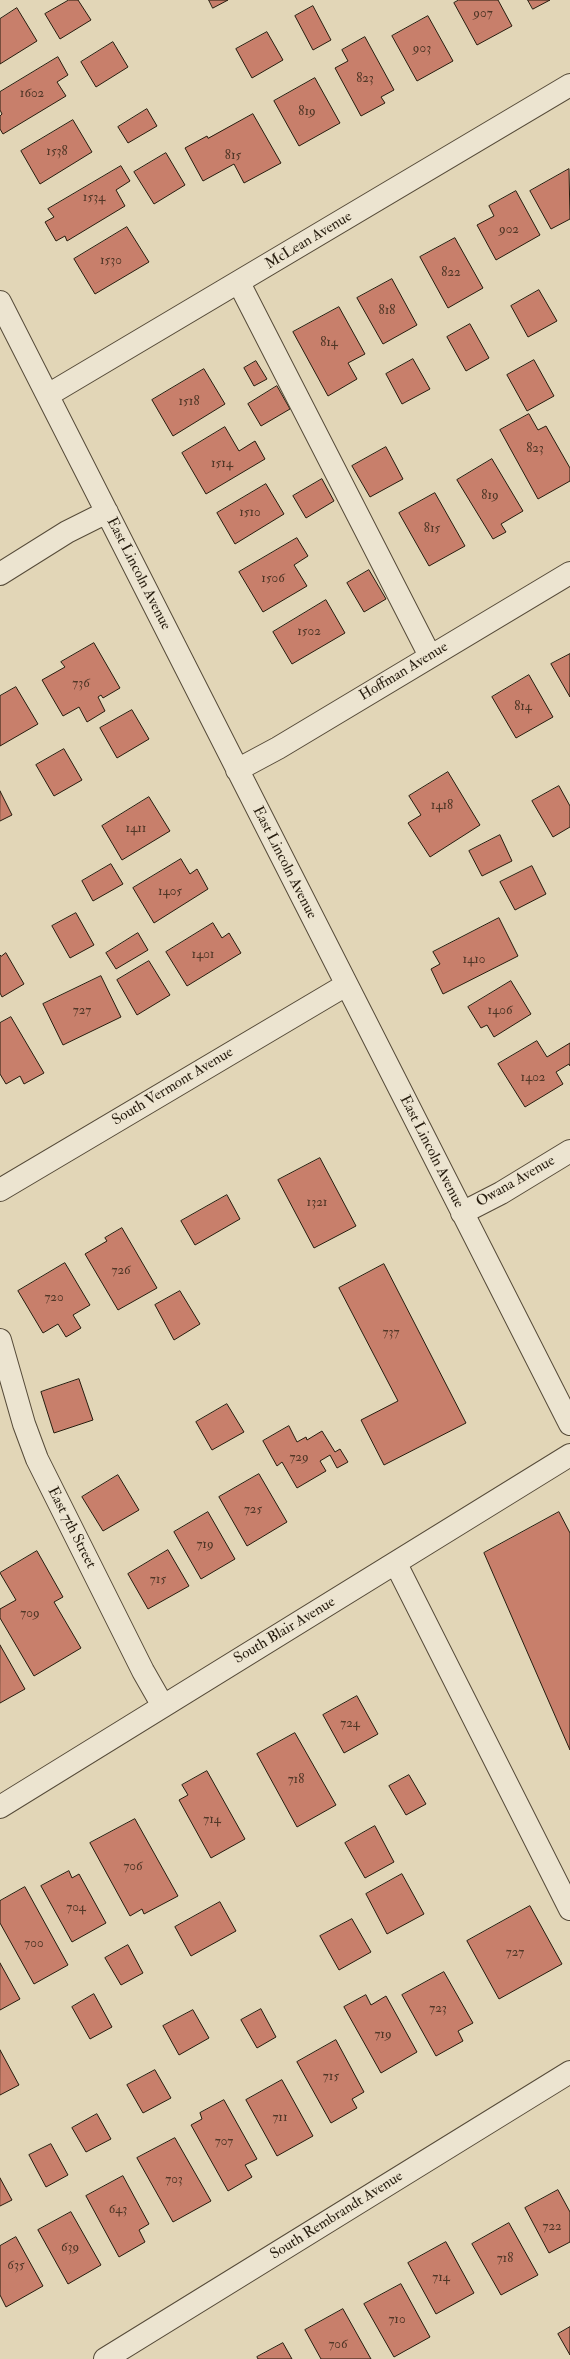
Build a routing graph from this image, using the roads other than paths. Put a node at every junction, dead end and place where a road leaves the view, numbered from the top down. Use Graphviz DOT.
graph roads {
  1 [pos="570,85"];
  2 [pos="239,283"];
  3 [pos="0,302"];
  4 [pos="48,395"];
  5 [pos="107,512"];
  6 [pos="570,573"];
  7 [pos="0,574"];
  8 [pos="430,656"];
  9 [pos="237,770"];
  10 [pos="346,985"];
  11 [pos="570,1150"];
  12 [pos="0,1190"];
  13 [pos="462,1213"];
  14 [pos="0,1340"];
  15 [pos="570,1424"];
  16 [pos="570,1455"];
  17 [pos="396,1564"];
  18 [pos="163,1706"];
  19 [pos="0,1807"];
  20 [pos="570,1909"];
  21 [pos="570,2072"];
  22 [pos="105,2359"];
  1 -- 2 [label="street, McLean Avenue"];
  2 -- 4 [label="street, McLean Avenue"];
  2 -- 8 [label="street"];
  3 -- 4 [label="street, East Lincoln Avenue"];
  4 -- 5 [label="street, East Lincoln Avenue"];
  5 -- 7 [label="street"];
  5 -- 9 [label="street, East Lincoln Avenue"];
  6 -- 8 [label="street, Hoffman Avenue"];
  8 -- 9 [label="street, Hoffman Avenue"];
  9 -- 10 [label="street, East Lincoln Avenue"];
  10 -- 12 [label="street, South Vermont Avenue"];
  10 -- 13 [label="street, East Lincoln Avenue"];
  11 -- 13 [label="street, Owana Avenue"];
  13 -- 15 [label="street, East Lincoln Avenue"];
  14 -- 18 [label="street, East 7th Street"];
  16 -- 17 [label="street, South Blair Avenue"];
  17 -- 18 [label="street, South Blair Avenue"];
  17 -- 20 [label="street"];
  18 -- 19 [label="street, South Blair Avenue"];
  21 -- 22 [label="street, South Rembrandt Avenue"];
}
